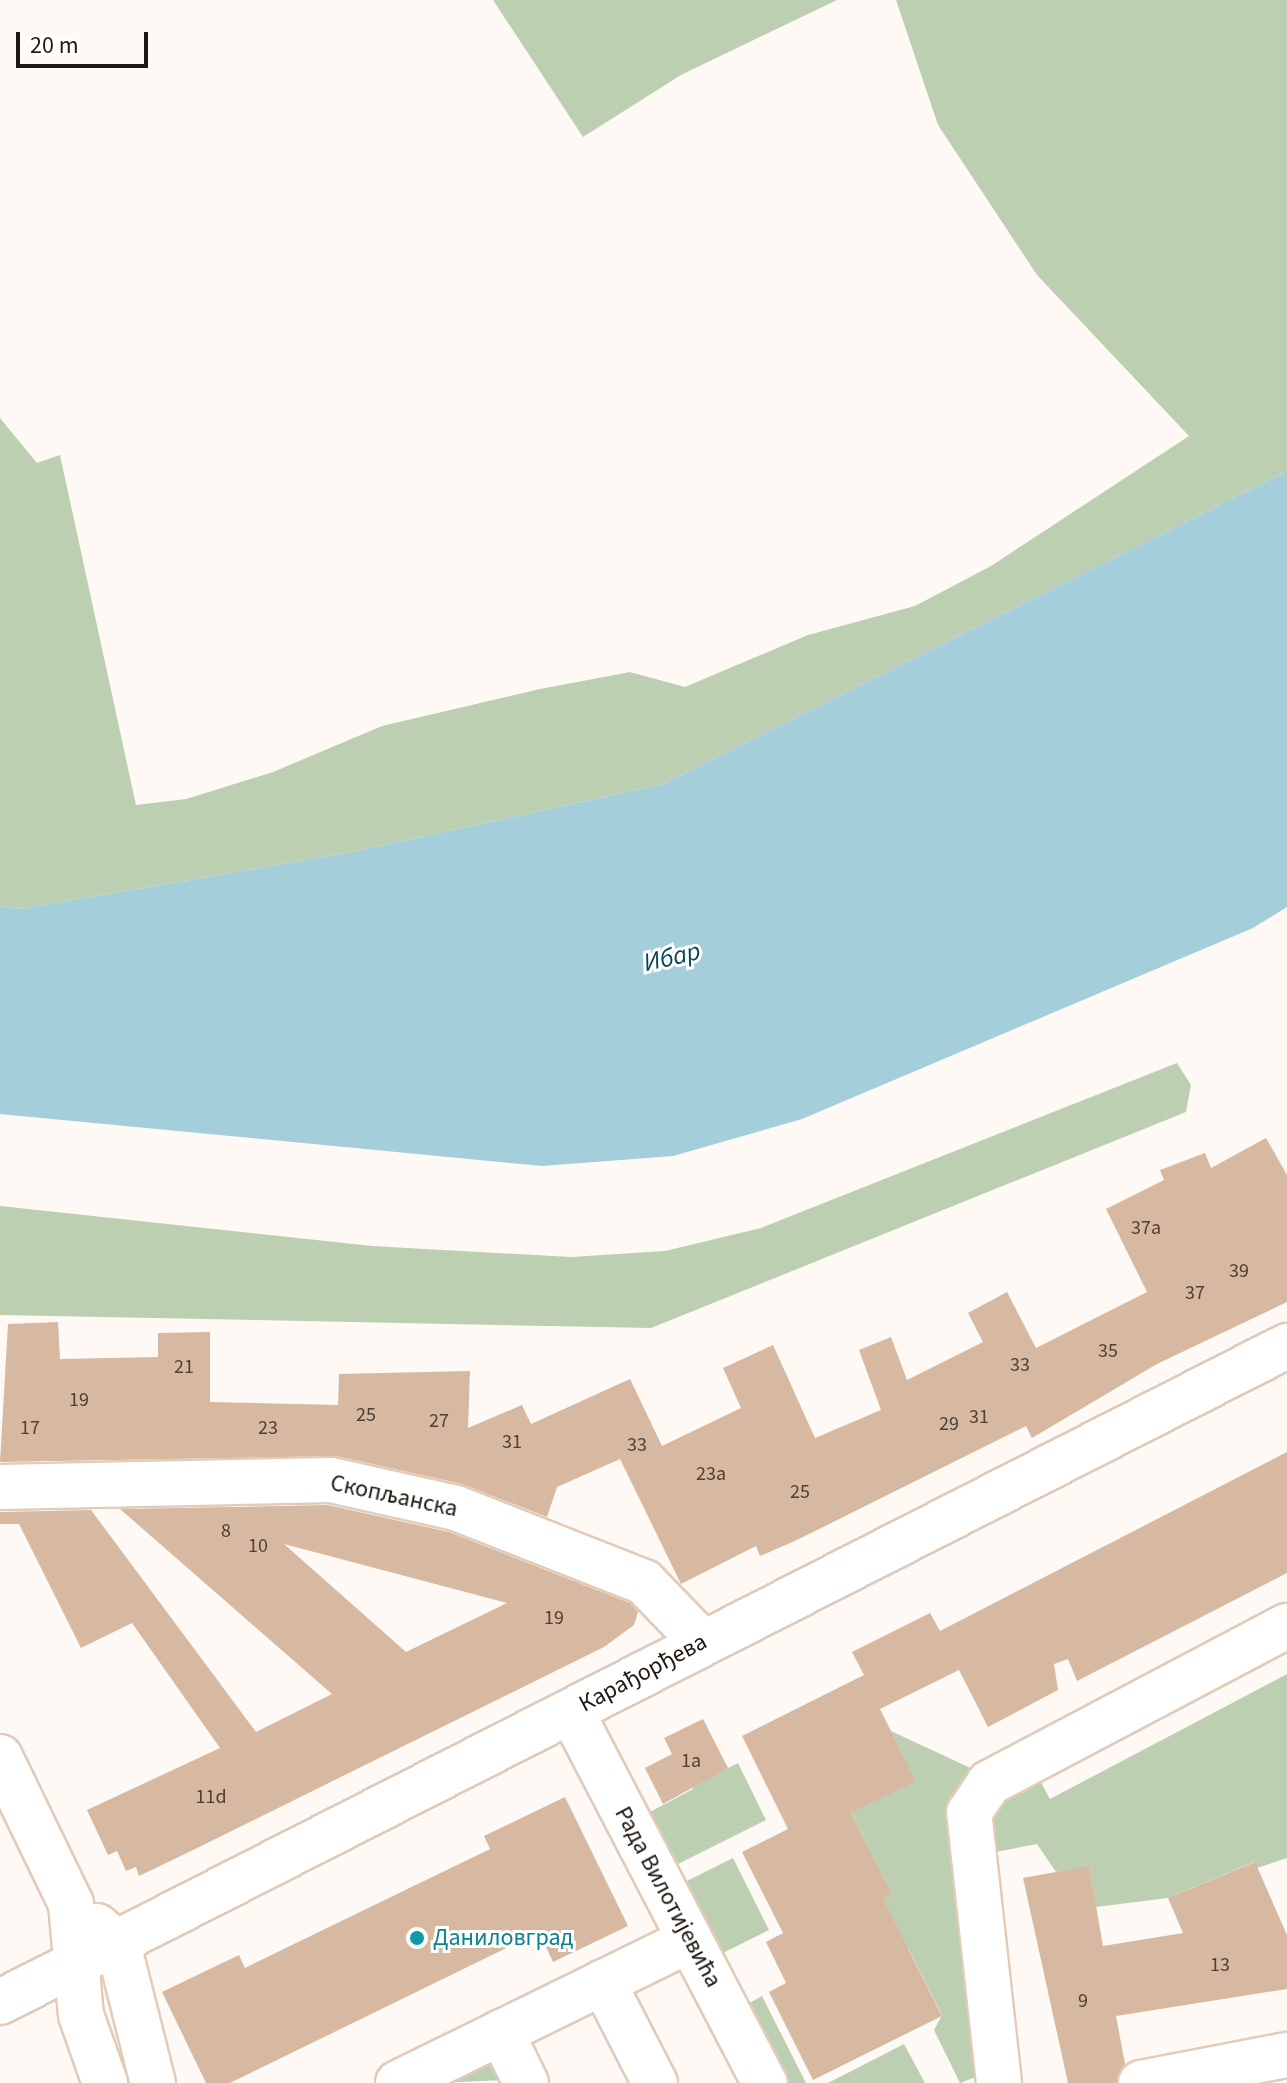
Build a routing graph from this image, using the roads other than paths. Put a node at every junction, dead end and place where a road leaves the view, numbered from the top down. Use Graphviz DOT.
graph roads {
  1 [pos="1287,1346"];
  2 [pos="0,1487"];
  3 [pos="1287,1626"];
  4 [pos="702,1642"];
  5 [pos="571,1711"];
  6 [pos="0,1757"];
  7 [pos="71,1904"];
  8 [pos="690,1940"];
  9 [pos="118,1944"];
  10 [pos="72,1967"];
  11 [pos="603,1982"];
  12 [pos="0,2002"];
  13 [pos="501,2032"];
  14 [pos="1287,2055"];
  15 [pos="105,2083"];
  16 [pos="153,2083"];
  17 [pos="398,2083"];
  18 [pos="526,2083"];
  19 [pos="655,2083"];
  20 [pos="765,2083"];
  21 [pos="999,2083"];
  22 [pos="1141,2083"];
  1 -- 4 [label="street, Карађорђева"];
  2 -- 4 [label="street, Скопљанска"];
  3 -- 21 [label="street"];
  4 -- 5 [label="street, Карађорђева"];
  5 -- 8 [label="street, Рада Вилотијевића"];
  5 -- 9 [label="street, Карађорђева"];
  6 -- 7 [label="street"];
  7 -- 9 [label="street"];
  7 -- 10 [label="street"];
  8 -- 11 [label="street"];
  8 -- 20 [label="street, Рада Вилотијевића"];
  9 -- 10 [label="street, Карађорђева"];
  9 -- 16 [label="street"];
  10 -- 12 [label="street, Карађорђева"];
  10 -- 15 [label="street"];
  11 -- 13 [label="street"];
  11 -- 19 [label="street"];
  13 -- 17 [label="street"];
  13 -- 18 [label="street"];
  14 -- 22 [label="street"];
}
